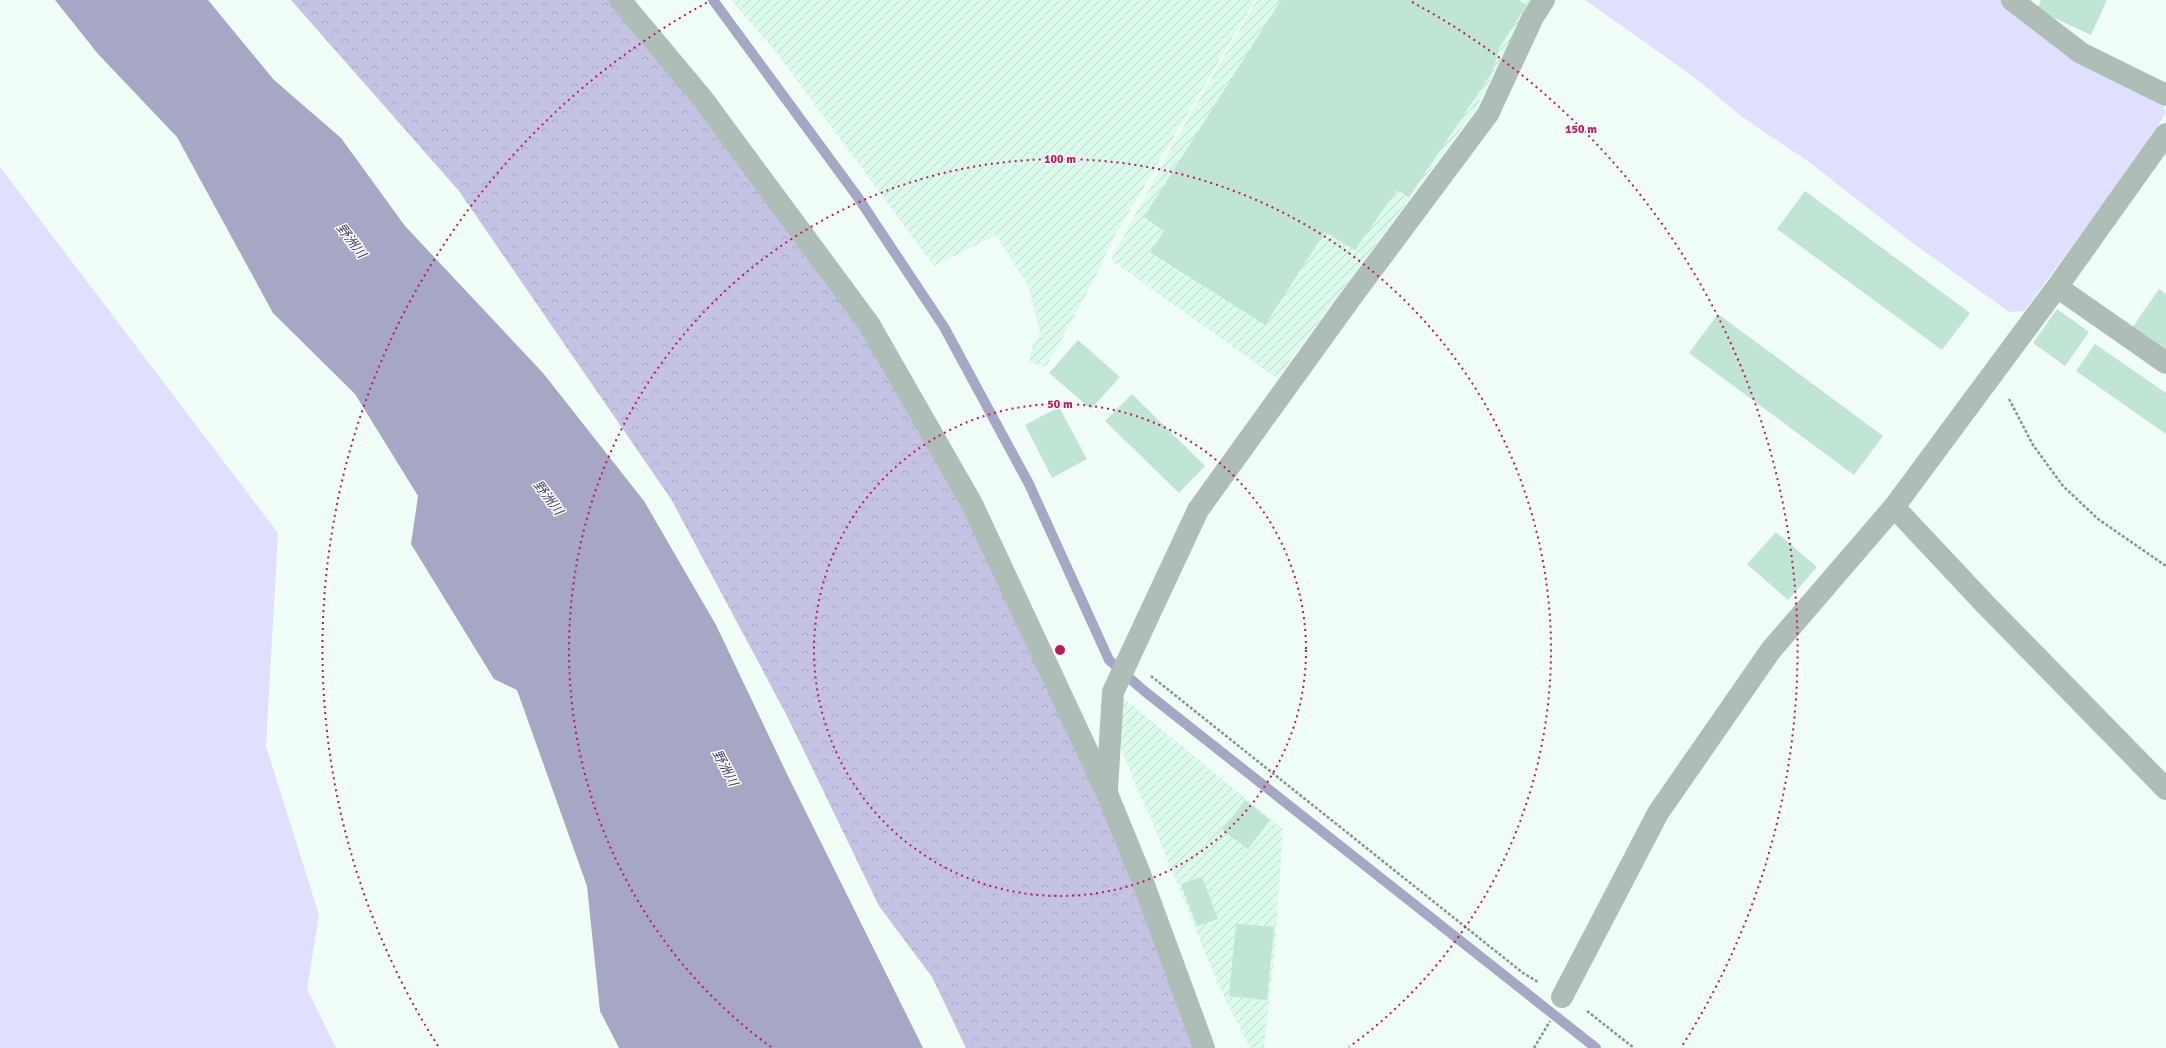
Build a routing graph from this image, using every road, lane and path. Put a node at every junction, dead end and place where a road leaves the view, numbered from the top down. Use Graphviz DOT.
graph roads {
  1 [pos="620,0"];
  2 [pos="1544,0"];
  3 [pos="2012,0"];
  4 [pos="2166,95"];
  5 [pos="2166,134"];
  6 [pos="2057,287"];
  7 [pos="2166,363"];
  8 [pos="2001,364"];
  9 [pos="1894,507"];
  10 [pos="2166,566"];
  11 [pos="1128,658"];
  12 [pos="2166,789"];
  13 [pos="1106,791"];
  14 [pos="1564,993"];
  15 [pos="1548,1025"];
  16 [pos="1204,1048"];
  17 [pos="1534,1048"];
  18 [pos="1634,1048"];
  1 -- 13 [label="lane"];
  2 -- 11 [label="lane"];
  3 -- 4 [label="lane"];
  5 -- 6 [label="lane"];
  6 -- 7 [label="lane"];
  6 -- 8 [label="lane"];
  8 -- 9 [label="lane"];
  8 -- 10 [label="path"];
  9 -- 12 [label="lane"];
  9 -- 14 [label="lane"];
  11 -- 13 [label="lane"];
  11 -- 14 [label="path"];
  13 -- 16 [label="lane"];
  14 -- 18 [label="path"];
  15 -- 17 [label="path"];
}
